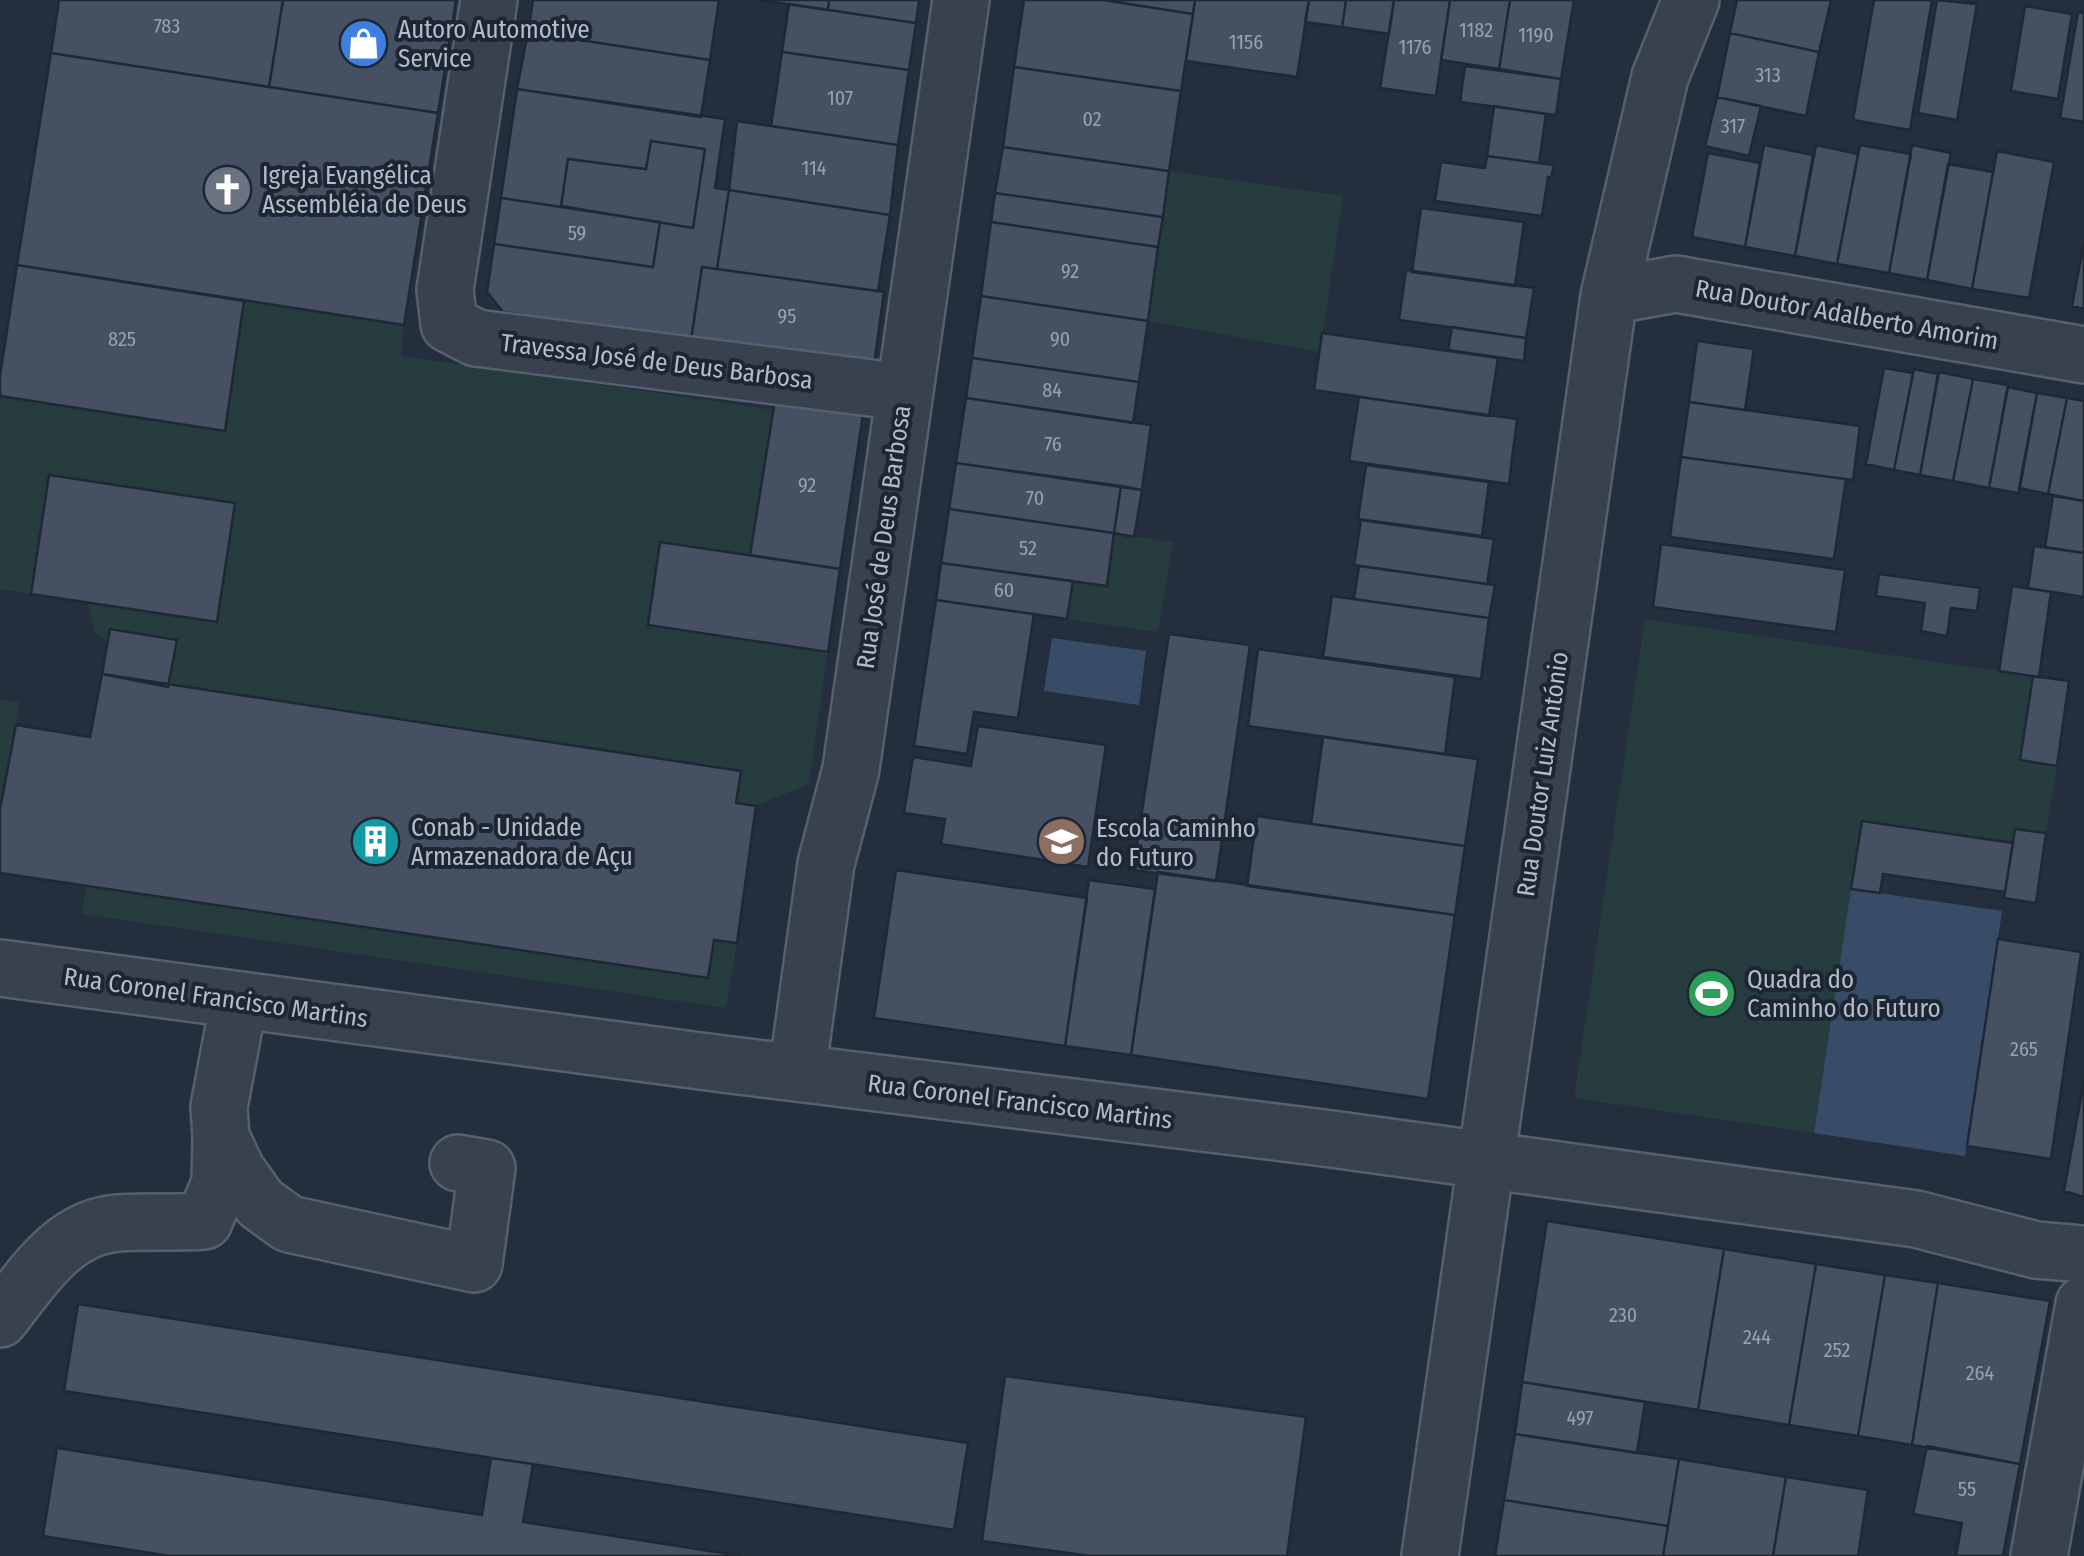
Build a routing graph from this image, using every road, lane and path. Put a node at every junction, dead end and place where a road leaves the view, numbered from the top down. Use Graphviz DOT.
graph roads {
  1 [pos="490,0"];
  2 [pos="961,0"];
  3 [pos="1690,0"];
  4 [pos="1609,296"];
  5 [pos="2084,355"];
  6 [pos="903,392"];
  7 [pos="0,968"];
  8 [pos="239,1000"];
  9 [pos="797,1073"];
  10 [pos="222,1137"];
  11 [pos="1485,1160"];
  12 [pos="458,1163"];
  13 [pos="2060,1252"];
  14 [pos="2084,1296"];
  15 [pos="2084,1304"];
  16 [pos="0,1319"];
  17 [pos="1430,1556"];
  18 [pos="2039,1556"];
  1 -- 6 [label="street, Travessa José de Deus Barbosa"];
  2 -- 6 [label="street, Rua José de Deus Barbosa"];
  3 -- 4 [label="street, Rua Doutor Luiz António"];
  4 -- 5 [label="street, Rua Doutor Adalberto Amorim"];
  4 -- 11 [label="street, Rua Doutor Luiz António"];
  6 -- 9 [label="street, Rua José de Deus Barbosa"];
  7 -- 8 [label="street, Rua Coronel Francisco Martins"];
  8 -- 9 [label="street, Rua Coronel Francisco Martins"];
  8 -- 10 [label="street"];
  9 -- 11 [label="street, Rua Coronel Francisco Martins"];
  10 -- 12 [label="street"];
  10 -- 16 [label="street"];
  11 -- 13 [label="street, Rua Coronel Francisco Martins"];
  11 -- 17 [label="street, Rua Doutor Luiz António"];
  13 -- 14 [label="street, Rua Coronel Francisco Martins"];
  15 -- 18 [label="street"];
}
